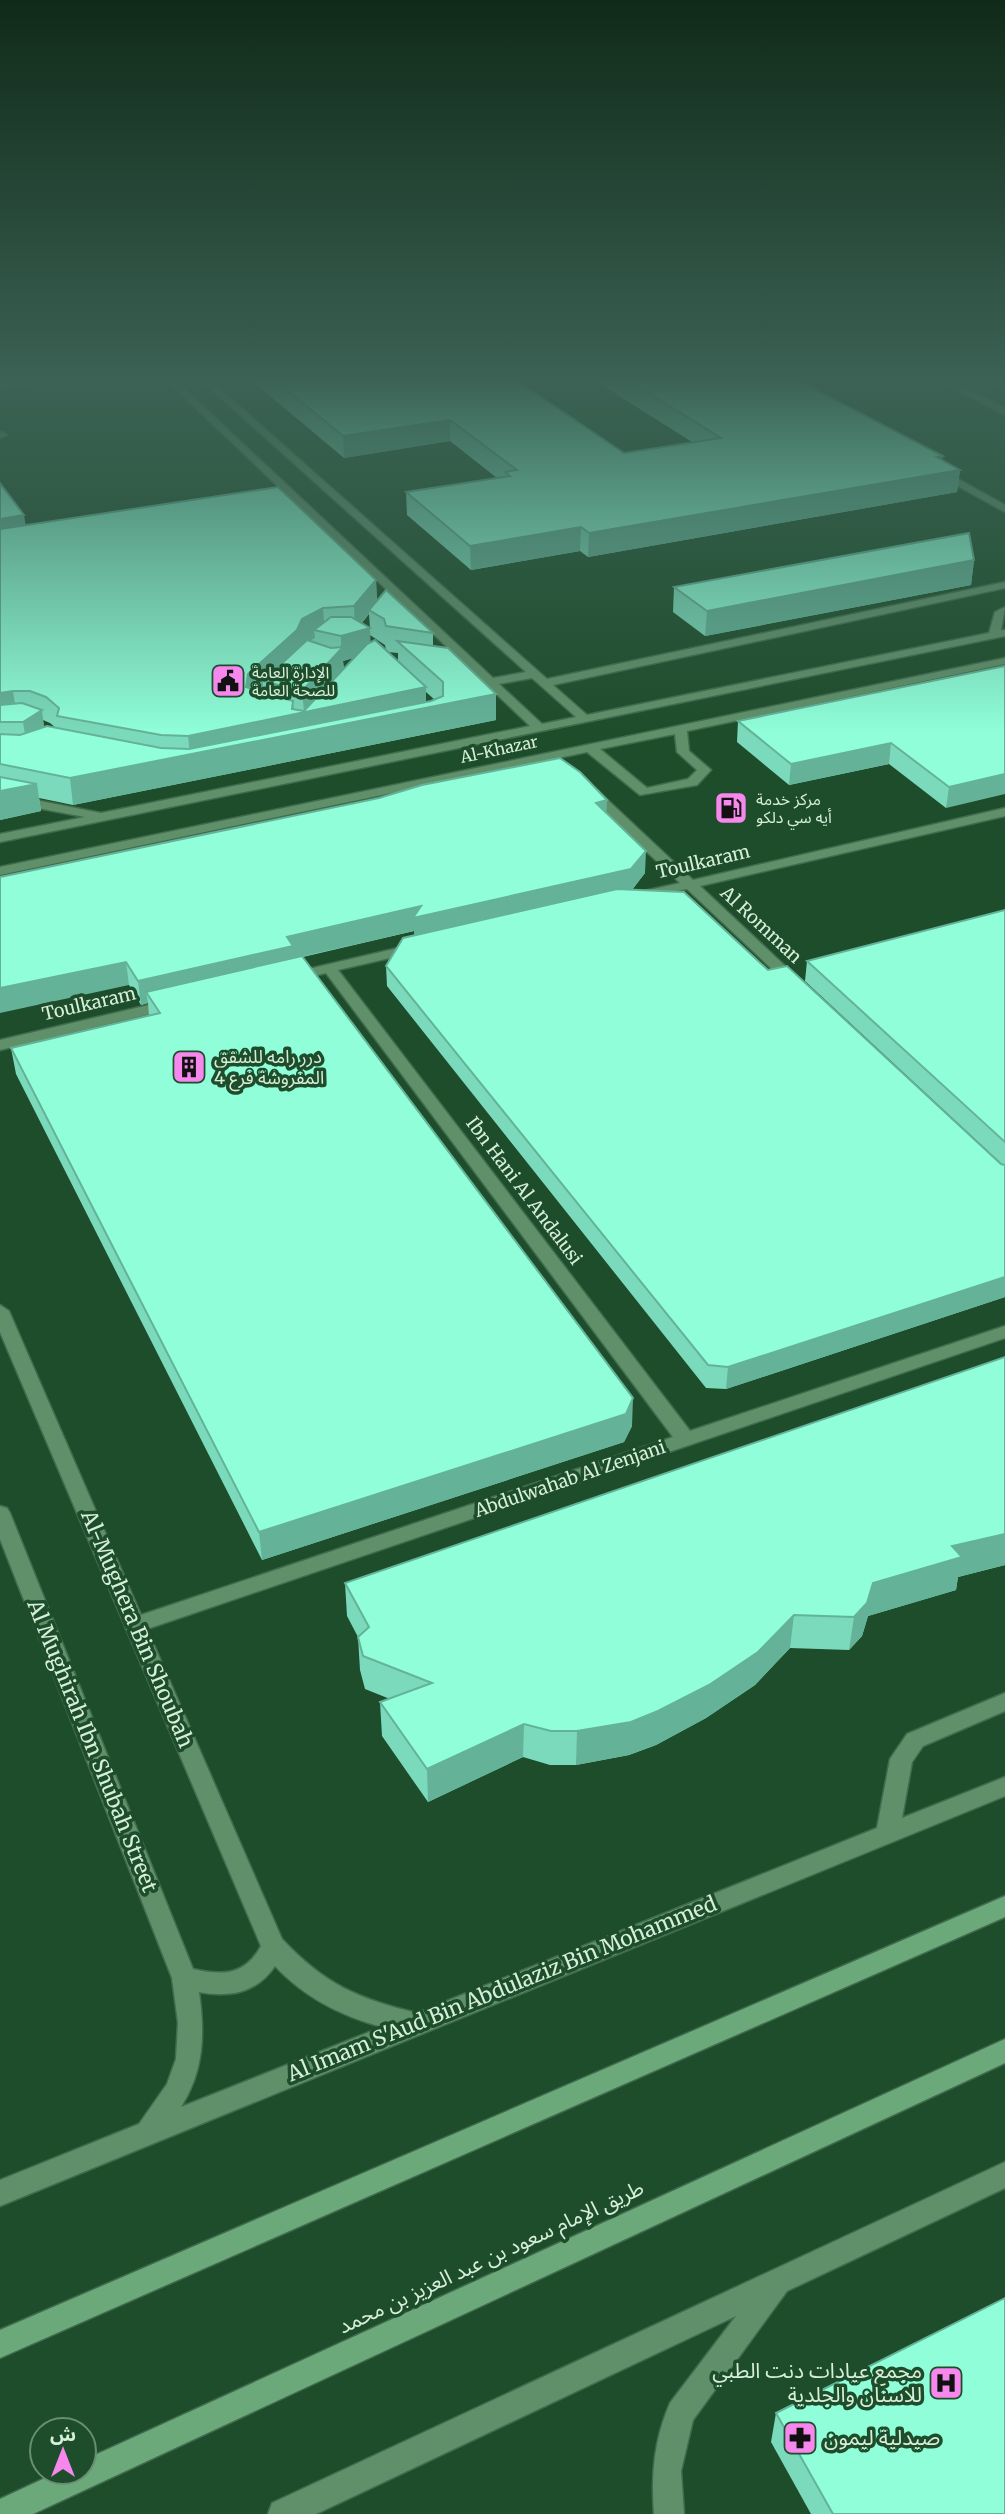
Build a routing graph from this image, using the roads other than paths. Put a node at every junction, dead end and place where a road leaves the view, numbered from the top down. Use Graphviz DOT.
graph roads {
  1 [pos="294,497"];
  2 [pos="335,497"];
  3 [pos="984,497"];
  4 [pos="299,502"];
  5 [pos="286,504"];
  6 [pos="1005,509"];
  7 [pos="363,521"];
  8 [pos="351,523"];
  9 [pos="338,525"];
  10 [pos="326,527"];
  11 [pos="1005,586"];
  12 [pos="1005,610"];
  13 [pos="1000,634"];
  14 [pos="1005,661"];
  15 [pos="454,669"];
  16 [pos="480,673"];
  17 [pos="542,681"];
  18 [pos="490,682"];
  19 [pos="585,719"];
  20 [pos="539,728"];
  21 [pos="681,729"];
  22 [pos="590,748"];
  23 [pos="582,783"];
  24 [pos="4,799"];
  25 [pos="1005,812"];
  26 [pos="105,816"];
  27 [pos="0,838"];
  28 [pos="0,871"];
  29 [pos="690,885"];
  30 [pos="626,900"];
  31 [pos="424,946"];
  32 [pos="329,968"];
  33 [pos="277,981"];
  34 [pos="802,990"];
  35 [pos="184,1002"];
  36 [pos="0,1045"];
  37 [pos="0,1311"];
  38 [pos="1005,1332"];
  39 [pos="685,1440"];
  40 [pos="0,1513"];
  41 [pos="135,1625"];
  42 [pos="1005,1702"];
  43 [pos="1005,1786"];
  44 [pos="887,1834"];
  45 [pos="1005,1906"];
  46 [pos="273,1946"];
  47 [pos="184,1978"];
  48 [pos="417,2024"];
  49 [pos="1005,2052"];
  50 [pos="147,2133"];
  51 [pos="1005,2175"];
  52 [pos="0,2193"];
  53 [pos="778,2282"];
  54 [pos="0,2344"];
  55 [pos="0,2514"];
  56 [pos="283,2514"];
  57 [pos="669,2514"];
  1 -- 4 [label="street"];
  2 -- 7 [label="street"];
  3 -- 6 [label="street"];
  4 -- 5 [label="street"];
  4 -- 10 [label="street"];
  7 -- 8 [label="street"];
  7 -- 17 [label="street"];
  9 -- 10 [label="street"];
  10 -- 16 [label="street"];
  11 -- 17 [label="street"];
  12 -- 13 [label="street"];
  13 -- 19 [label="street, Al-Khazar"];
  14 -- 21 [label="street, Al-Khazar"];
  15 -- 16 [label="street"];
  16 -- 18 [label="street"];
  17 -- 18 [label="street"];
  17 -- 19 [label="street"];
  18 -- 20 [label="street"];
  19 -- 20 [label="street, Al-Khazar"];
  20 -- 26 [label="street, Al-Khazar"];
  21 -- 22 [label="street, Al-Khazar"];
  21 -- 22 [label="street"];
  22 -- 28 [label="street, Al-Khazar"];
  23 -- 29 [label="street, Al Romman"];
  24 -- 26 [label="street"];
  25 -- 29 [label="street, Toulkaram"];
  26 -- 27 [label="street, Al-Khazar"];
  29 -- 30 [label="street, Toulkaram"];
  29 -- 34 [label="street, Al Romman"];
  31 -- 32 [label="street"];
  32 -- 33 [label="street"];
  32 -- 39 [label="street, Ibn Hani Al Andalusi"];
  35 -- 36 [label="street, Toulkaram"];
  37 -- 41 [label="street, Al-Mughera Bin Shoubah"];
  38 -- 39 [label="street, Abdulwahab Al Zenjani"];
  39 -- 41 [label="street, Abdulwahab Al Zenjani"];
  40 -- 47 [label="street, Al Mughirah Ibn Shubah Street"];
  41 -- 46 [label="street, Al-Mughera Bin Shoubah"];
  42 -- 44 [label="street"];
  43 -- 44 [label="street, Al Imam S'Aud Bin Abdulaziz Bin Mohammed"];
  44 -- 48 [label="street, Al Imam S'Aud Bin Abdulaziz Bin Mohammed"];
  45 -- 54 [label="main road"];
  46 -- 47 [label="street"];
  46 -- 48 [label="street, Al-Mughera Bin Shoubah"];
  47 -- 50 [label="street, Al Mughirah Ibn Shubah Street"];
  48 -- 50 [label="street, Al Imam S'Aud Bin Abdulaziz Bin Mohammed"];
  49 -- 55 [label="main road, طريق الإمام سعود بن عبد العزيز بن محمد"];
  50 -- 52 [label="street, Al Imam S'Aud Bin Abdulaziz Bin Mohammed"];
  51 -- 53 [label="street"];
  53 -- 56 [label="street"];
  53 -- 57 [label="street"];
}
